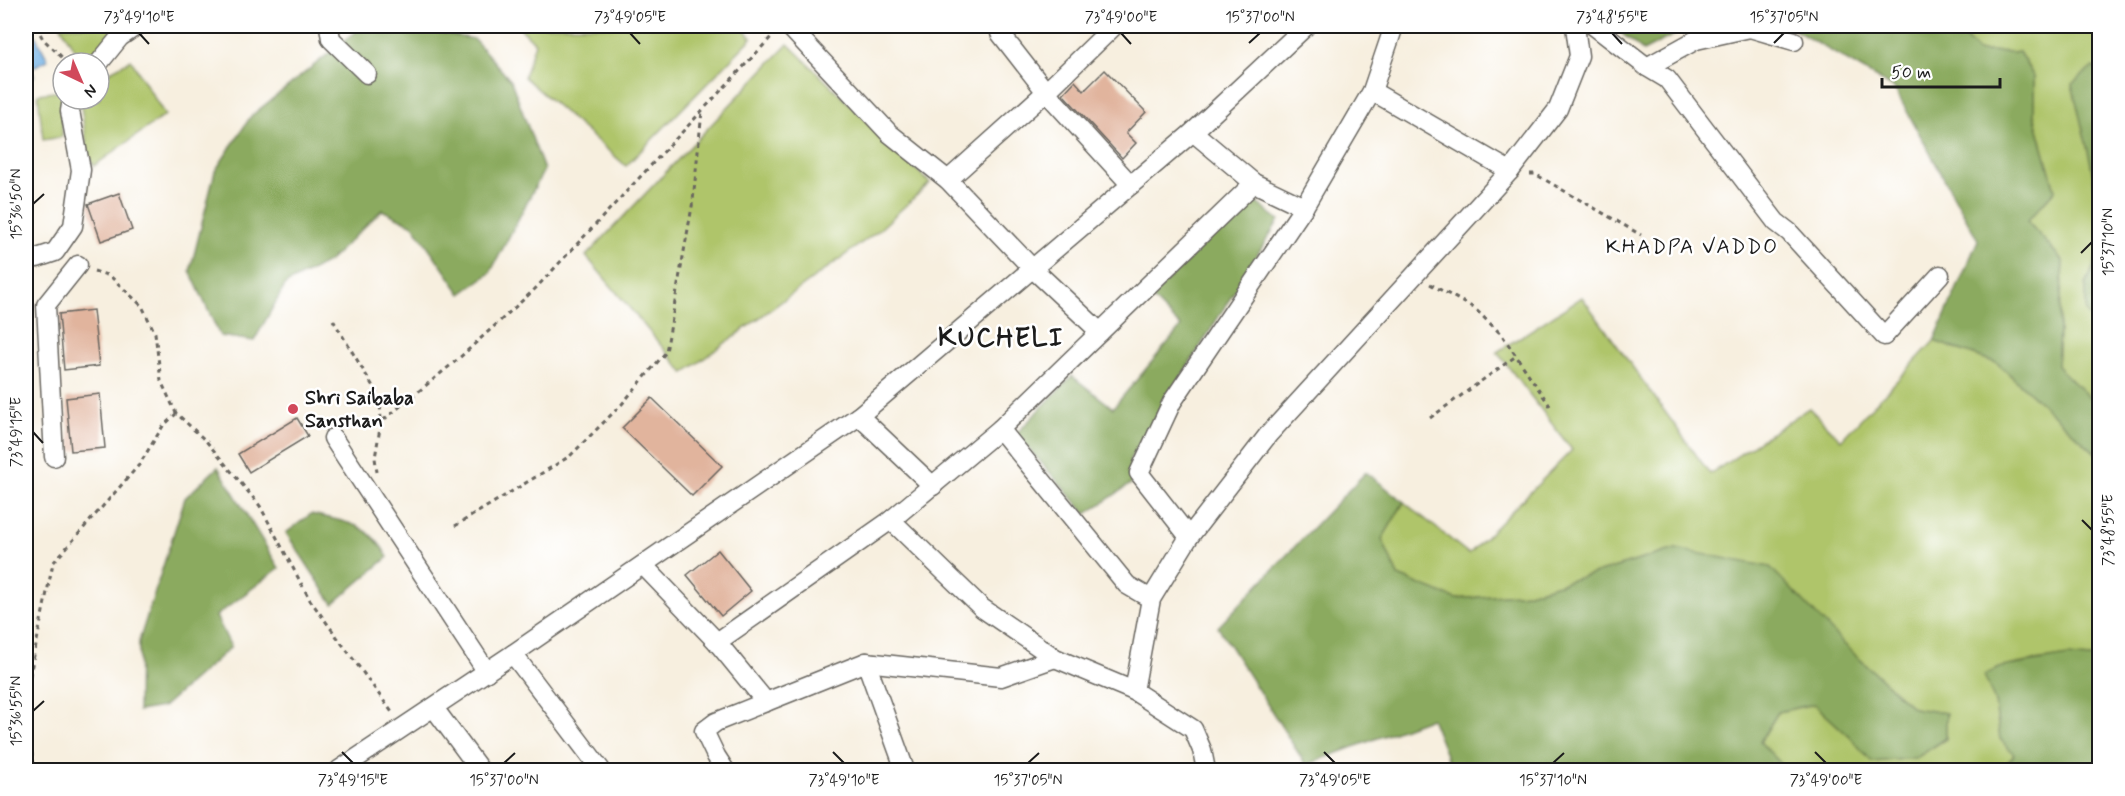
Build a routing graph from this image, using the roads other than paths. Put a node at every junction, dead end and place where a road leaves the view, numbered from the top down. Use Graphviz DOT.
graph roads {
  1 [pos="136,26"];
  2 [pos="329,26"];
  3 [pos="789,26"];
  4 [pos="1001,26"];
  5 [pos="1114,26"];
  6 [pos="1306,26"];
  7 [pos="1394,26"];
  8 [pos="1575,26"];
  9 [pos="1594,26"];
  10 [pos="1794,40"];
  11 [pos="109,51"];
  12 [pos="1647,66"];
  13 [pos="367,74"];
  14 [pos="1372,91"];
  15 [pos="1046,92"];
  16 [pos="70,111"];
  17 [pos="1193,132"];
  18 [pos="1510,171"];
  19 [pos="948,180"];
  20 [pos="1254,183"];
  21 [pos="1131,185"];
  22 [pos="1304,207"];
  23 [pos="31,258"];
  24 [pos="78,265"];
  25 [pos="1032,268"];
  26 [pos="1940,275"];
  27 [pos="1100,332"];
  28 [pos="859,416"];
  29 [pos="1000,429"];
  30 [pos="333,438"];
  31 [pos="54,457"];
  32 [pos="933,486"];
  33 [pos="891,520"];
  34 [pos="1189,537"];
  35 [pos="643,565"];
  36 [pos="1151,598"];
  37 [pos="717,642"];
  38 [pos="513,654"];
  39 [pos="1055,658"];
  40 [pos="866,662"];
  41 [pos="487,672"];
  42 [pos="1134,691"];
  43 [pos="766,702"];
  44 [pos="434,708"];
  45 [pos="351,767"];
  46 [pos="480,771"];
  47 [pos="601,771"];
  48 [pos="725,771"];
  49 [pos="905,771"];
  50 [pos="1206,771"];
  1 -- 11 [label="street"];
  2 -- 13 [label="street"];
  3 -- 19 [label="street"];
  4 -- 15 [label="street"];
  5 -- 15 [label="street"];
  6 -- 17 [label="street"];
  7 -- 14 [label="street"];
  8 -- 18 [label="street"];
  9 -- 12 [label="street"];
  10 -- 12 [label="street"];
  12 -- 26 [label="street"];
  14 -- 18 [label="street"];
  14 -- 22 [label="street"];
  15 -- 19 [label="street"];
  15 -- 21 [label="street"];
  16 -- 23 [label="street"];
  17 -- 20 [label="street"];
  17 -- 21 [label="street"];
  18 -- 34 [label="street"];
  19 -- 25 [label="street"];
  20 -- 22 [label="street"];
  20 -- 27 [label="street"];
  21 -- 25 [label="street"];
  22 -- 34 [label="street"];
  24 -- 31 [label="street"];
  25 -- 27 [label="street"];
  25 -- 28 [label="street"];
  27 -- 29 [label="street"];
  28 -- 32 [label="street"];
  28 -- 35 [label="street"];
  29 -- 32 [label="street"];
  29 -- 36 [label="street"];
  30 -- 41 [label="street"];
  32 -- 33 [label="street"];
  33 -- 37 [label="street"];
  33 -- 39 [label="street"];
  34 -- 36 [label="street"];
  35 -- 37 [label="street"];
  35 -- 38 [label="street"];
  36 -- 42 [label="street"];
  37 -- 43 [label="street"];
  38 -- 41 [label="street"];
  38 -- 47 [label="street"];
  39 -- 40 [label="street"];
  39 -- 42 [label="street"];
  40 -- 43 [label="street"];
  40 -- 49 [label="street"];
  41 -- 44 [label="street"];
  42 -- 50 [label="street"];
  43 -- 48 [label="street"];
  44 -- 45 [label="street"];
  44 -- 46 [label="street"];
}
